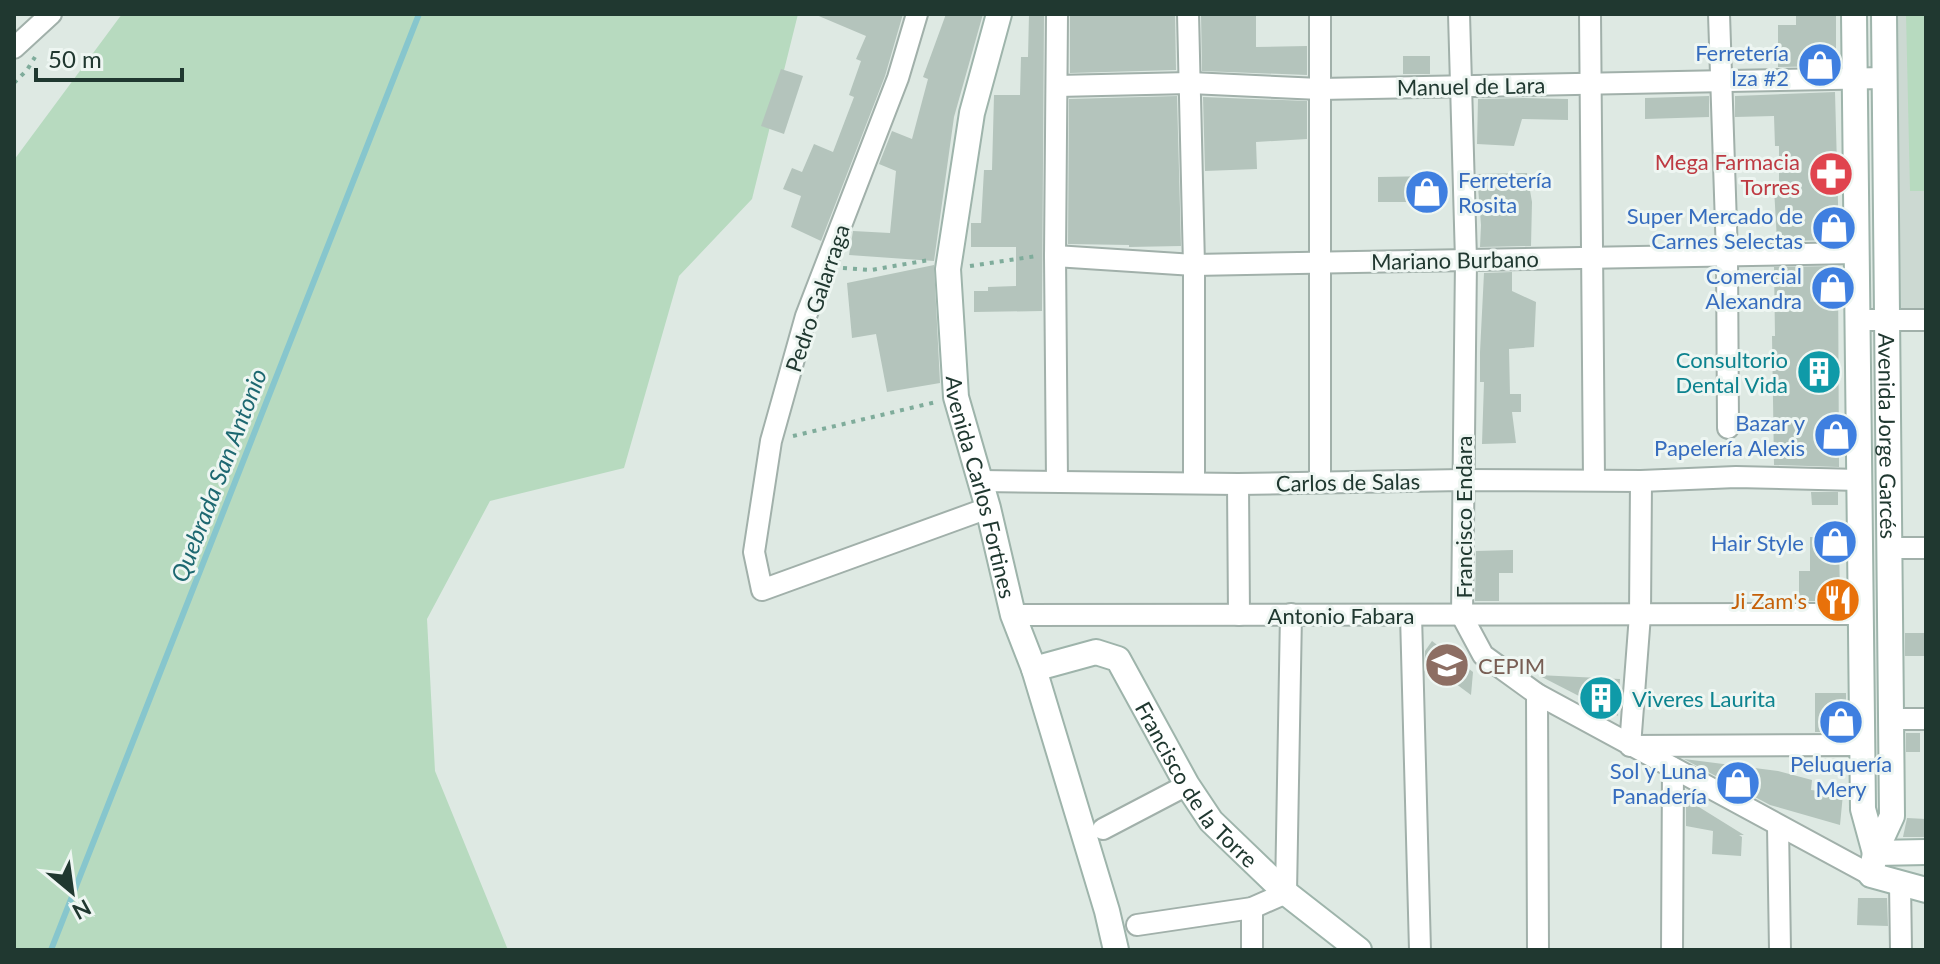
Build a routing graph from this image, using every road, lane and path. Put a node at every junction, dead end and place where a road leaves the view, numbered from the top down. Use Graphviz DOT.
graph roads {
  1 [pos="51,14"];
  2 [pos="917,14"];
  3 [pos="999,14"];
  4 [pos="1057,14"];
  5 [pos="1188,14"];
  6 [pos="1320,14"];
  7 [pos="1459,14"];
  8 [pos="1590,14"];
  9 [pos="1719,14"];
  10 [pos="1854,14"];
  11 [pos="1884,14"];
  12 [pos="14,48"];
  13 [pos="1853,78"];
  14 [pos="1885,78"];
  15 [pos="1720,79"];
  16 [pos="1190,83"];
  17 [pos="1592,83"];
  18 [pos="1057,86"];
  19 [pos="1460,86"];
  20 [pos="1320,89"];
  21 [pos="1856,253"];
  22 [pos="1727,255"];
  23 [pos="1045,256"];
  24 [pos="1593,258"];
  25 [pos="937,259"];
  26 [pos="1466,260"];
  27 [pos="1320,262"];
  28 [pos="1194,265"];
  29 [pos="969,266"];
  30 [pos="840,268"];
  31 [pos="1858,320"];
  32 [pos="1888,320"];
  33 [pos="1926,320"];
  34 [pos="937,402"];
  35 [pos="1728,428"];
  36 [pos="782,438"];
  37 [pos="1462,480"];
  38 [pos="1594,480"];
  39 [pos="1859,480"];
  40 [pos="981,481"];
  41 [pos="1057,481"];
  42 [pos="1641,481"];
  43 [pos="1320,482"];
  44 [pos="1194,483"];
  45 [pos="1238,484"];
  46 [pos="988,508"];
  47 [pos="1890,548"];
  48 [pos="1926,548"];
  49 [pos="1291,614"];
  50 [pos="1861,614"];
  51 [pos="1013,615"];
  52 [pos="1239,615"];
  53 [pos="1411,615"];
  54 [pos="1640,615"];
  55 [pos="1462,616"];
  56 [pos="1034,669"];
  57 [pos="1537,694"];
  58 [pos="1890,719"];
  59 [pos="1926,719"];
  60 [pos="1862,745"];
  61 [pos="1630,746"];
  62 [pos="1673,768"];
  63 [pos="1187,785"];
  64 [pos="1778,826"];
  65 [pos="1103,829"];
  66 [pos="1926,852"];
  67 [pos="1873,864"];
  68 [pos="1900,883"];
  69 [pos="1926,890"];
  70 [pos="1286,893"];
  71 [pos="1252,908"];
  72 [pos="1137,925"];
  73 [pos="1116,950"];
  74 [pos="1252,950"];
  75 [pos="1359,950"];
  76 [pos="1420,950"];
  77 [pos="1538,950"];
  78 [pos="1672,950"];
  79 [pos="1780,950"];
  80 [pos="1901,950"];
  1 -- 12 [label="street"];
  2 -- 46 [label="street, Pedro Galarraga"];
  3 -- 40 [label="street, Avenida Carlos Fortines"];
  4 -- 18 [label="street"];
  5 -- 16 [label="street"];
  6 -- 20 [label="street"];
  7 -- 19 [label="street, Francisco Endara"];
  8 -- 17 [label="street"];
  9 -- 15 [label="street"];
  10 -- 13 [label="street, Avenida Jorge Garcés"];
  11 -- 14 [label="street, Avenida Jorge Garcés"];
  13 -- 14 [label="street, Manuel de Lara"];
  13 -- 15 [label="street, Manuel de Lara"];
  13 -- 21 [label="street, Avenida Jorge Garcés"];
  14 -- 32 [label="street, Avenida Jorge Garcés"];
  15 -- 17 [label="street, Manuel de Lara"];
  15 -- 22 [label="street"];
  16 -- 18 [label="street, Manuel de Lara"];
  16 -- 20 [label="street, Manuel de Lara"];
  16 -- 28 [label="street"];
  17 -- 19 [label="street, Manuel de Lara"];
  17 -- 24 [label="street"];
  18 -- 23 [label="street"];
  19 -- 20 [label="street, Manuel de Lara"];
  19 -- 26 [label="street, Francisco Endara"];
  20 -- 27 [label="street"];
  21 -- 22 [label="street, Mariano Burbano"];
  21 -- 31 [label="street, Avenida Jorge Garcés"];
  22 -- 24 [label="street, Mariano Burbano"];
  22 -- 35 [label="street"];
  23 -- 28 [label="street, Mariano Burbano"];
  23 -- 29 [label="path"];
  23 -- 41 [label="street"];
  24 -- 26 [label="street, Mariano Burbano"];
  24 -- 38 [label="street"];
  25 -- 30 [label="path"];
  26 -- 27 [label="street, Mariano Burbano"];
  26 -- 37 [label="street, Francisco Endara"];
  27 -- 28 [label="street, Mariano Burbano"];
  27 -- 43 [label="street"];
  28 -- 44 [label="street"];
  31 -- 32 [label="street"];
  31 -- 39 [label="street, Avenida Jorge Garcés"];
  32 -- 33 [label="street"];
  32 -- 47 [label="street, Avenida Jorge Garcés"];
  34 -- 36 [label="path"];
  37 -- 38 [label="street, Carlos de Salas"];
  37 -- 43 [label="street, Carlos de Salas"];
  37 -- 55 [label="street, Francisco Endara"];
  38 -- 42 [label="street, Carlos de Salas"];
  39 -- 42 [label="street, Carlos de Salas"];
  39 -- 50 [label="street, Avenida Jorge Garcés"];
  40 -- 41 [label="street, Carlos de Salas"];
  40 -- 46 [label="street, Avenida Carlos Fortines"];
  41 -- 44 [label="street, Carlos de Salas"];
  42 -- 54 [label="street"];
  43 -- 45 [label="street, Carlos de Salas"];
  44 -- 45 [label="street, Carlos de Salas"];
  45 -- 52 [label="street"];
  46 -- 51 [label="street, Avenida Carlos Fortines"];
  47 -- 48 [label="street"];
  47 -- 58 [label="street, Avenida Jorge Garcés"];
  49 -- 52 [label="street, Antonio Fabara"];
  49 -- 53 [label="street, Antonio Fabara"];
  49 -- 70 [label="street"];
  50 -- 54 [label="street, Antonio Fabara"];
  50 -- 60 [label="street, Avenida Jorge Garcés"];
  51 -- 52 [label="street, Antonio Fabara"];
  51 -- 56 [label="street, Avenida Carlos Fortines"];
  53 -- 55 [label="street, Antonio Fabara"];
  53 -- 76 [label="street"];
  54 -- 55 [label="street, Antonio Fabara"];
  54 -- 61 [label="street"];
  55 -- 57 [label="street, Francisco Endara"];
  56 -- 63 [label="street, Francisco de la Torre"];
  56 -- 73 [label="street, Avenida Carlos Fortines"];
  57 -- 61 [label="street, Francisco Endara"];
  57 -- 77 [label="street"];
  58 -- 59 [label="street"];
  58 -- 67 [label="street, Avenida Jorge Garcés"];
  60 -- 61 [label="street"];
  60 -- 67 [label="street, Avenida Jorge Garcés"];
  61 -- 62 [label="street, Francisco Endara"];
  62 -- 64 [label="street, Francisco Endara"];
  62 -- 78 [label="street"];
  63 -- 65 [label="street"];
  63 -- 70 [label="street, Francisco de la Torre"];
  64 -- 67 [label="street, Francisco Endara"];
  64 -- 79 [label="street"];
  66 -- 67 [label="street"];
  67 -- 68 [label="street, Francisco Endara"];
  68 -- 69 [label="street, Francisco Endara"];
  68 -- 80 [label="street"];
  70 -- 71 [label="street"];
  70 -- 75 [label="street, Francisco de la Torre"];
  71 -- 72 [label="street"];
  71 -- 74 [label="street"];
}
